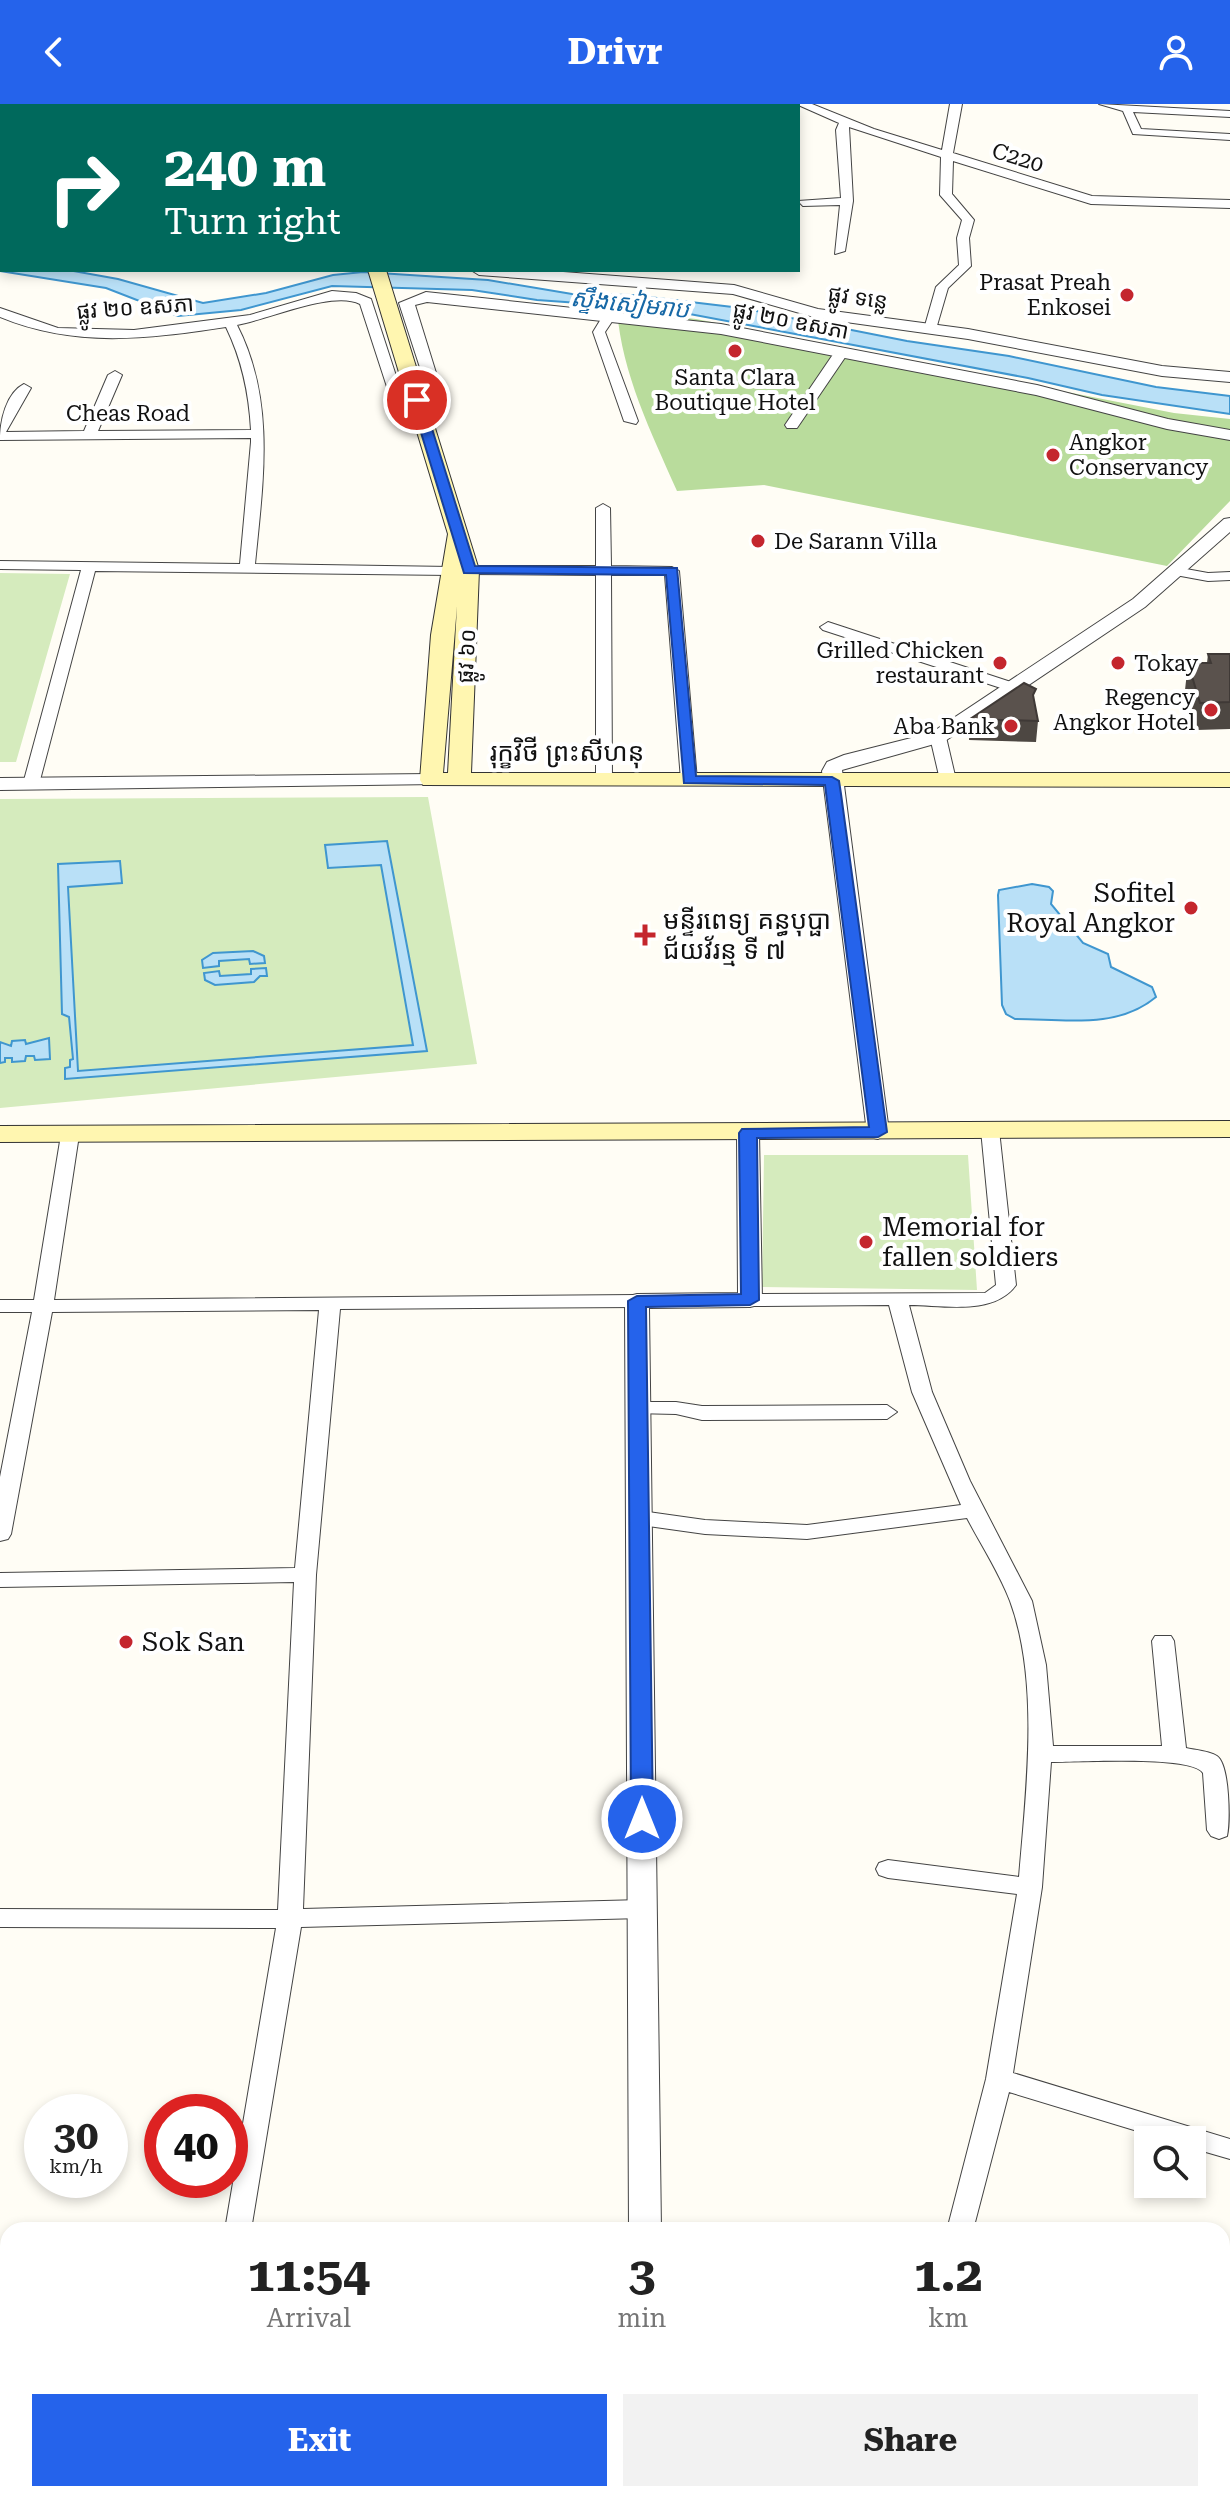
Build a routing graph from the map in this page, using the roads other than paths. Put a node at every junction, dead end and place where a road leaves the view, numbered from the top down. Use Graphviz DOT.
graph roads {
  1 [pos="802,104"];
  2 [pos="956,104"];
  3 [pos="1105,104"];
  4 [pos="1128,112"];
  5 [pos="1230,114"];
  6 [pos="845,121"];
  7 [pos="1230,137"];
  8 [pos="947,156"];
  9 [pos="847,201"];
  10 [pos="803,202"];
  11 [pos="1230,203"];
  12 [pos="839,251"];
  13 [pos="378,272"];
  14 [pos="504,272"];
  15 [pos="0,312"];
  16 [pos="609,317"];
  17 [pos="229,321"];
  18 [pos="24,322"];
  19 [pos="6,329"];
  20 [pos="930,329"];
  21 [pos="841,353"];
  22 [pos="115,375"];
  23 [pos="1230,377"];
  24 [pos="24,388"];
  25 [pos="415,393"];
  26 [pos="631,421"];
  27 [pos="792,425"];
  28 [pos="0,433"];
  29 [pos="257,434"];
  30 [pos="1230,435"];
  31 [pos="89,436"];
  32 [pos="603,508"];
  33 [pos="1230,523"];
  34 [pos="0,565"];
  35 [pos="89,567"];
  36 [pos="247,569"];
  37 [pos="460,570"];
  38 [pos="1175,571"];
  39 [pos="604,572"];
  40 [pos="1230,576"];
  41 [pos="828,627"];
  42 [pos="1012,687"];
  43 [pos="938,737"];
  44 [pos="459,779"];
  45 [pos="431,780"];
  46 [pos="604,780"];
  47 [pos="689,780"];
  48 [pos="948,780"];
  49 [pos="1230,780"];
  50 [pos="832,781"];
  51 [pos="0,784"];
  52 [pos="31,784"];
  53 [pos="1230,1129"];
  54 [pos="990,1130"];
  55 [pos="878,1132"];
  56 [pos="748,1133"];
  57 [pos="0,1134"];
  58 [pos="70,1135"];
  59 [pos="897,1299"];
  60 [pos="750,1300"];
  61 [pos="637,1301"];
  62 [pos="330,1304"];
  63 [pos="43,1305"];
  64 [pos="0,1306"];
  65 [pos="640,1408"];
  66 [pos="887,1412"];
  67 [pos="975,1510"];
  68 [pos="641,1518"];
  69 [pos="0,1534"];
  70 [pos="305,1575"];
  71 [pos="0,1580"];
  72 [pos="1163,1641"];
  73 [pos="1041,1754"];
  74 [pos="1175,1756"];
  75 [pos="1219,1830"];
  76 [pos="888,1869"];
  77 [pos="1030,1887"];
  78 [pos="642,1909"];
  79 [pos="0,1918"];
  80 [pos="290,1919"];
  81 [pos="999,2079"];
  82 [pos="1230,2149"];
  83 [pos="239,2222"];
  84 [pos="645,2222"];
  85 [pos="962,2222"];
  1 -- 6 [label="street, C220"];
  2 -- 8 [label="street"];
  3 -- 5 [label="street"];
  4 -- 7 [label="street"];
  6 -- 8 [label="street, C220"];
  6 -- 9 [label="street"];
  8 -- 11 [label="street, C220"];
  8 -- 20 [label="street"];
  9 -- 10 [label="street"];
  9 -- 12 [label="street"];
  13 -- 25 [label="main road, ផ្លូវ ៦០"];
  14 -- 20 [label="street, ផ្លូវ ទន្លេ"];
  15 -- 18 [label="street, ផ្លូវ ២០ ឧសភា"];
  16 -- 21 [label="street, ផ្លូវ ២០ ឧសភា"];
  16 -- 25 [label="street, ផ្លូវ ២០ ឧសភា"];
  16 -- 26 [label="street"];
  17 -- 18 [label="street, ផ្លូវ ២០ ឧសភា"];
  17 -- 25 [label="street, ផ្លូវ ២០ ឧសភា"];
  17 -- 29 [label="street"];
  18 -- 19 [label="street"];
  20 -- 23 [label="street, ផ្លូវ ទន្លេ"];
  21 -- 27 [label="street"];
  21 -- 30 [label="street, ផ្លូវ ២០ ឧសភា"];
  22 -- 31 [label="street"];
  24 -- 28 [label="street, Cheas Road"];
  25 -- 37 [label="main road, ផ្លូវ ៦០"];
  28 -- 31 [label="street, Cheas Road"];
  29 -- 31 [label="street, Cheas Road"];
  29 -- 36 [label="street"];
  32 -- 39 [label="street"];
  33 -- 38 [label="street"];
  34 -- 35 [label="street"];
  35 -- 36 [label="street"];
  35 -- 52 [label="street"];
  36 -- 37 [label="street"];
  37 -- 39 [label="street"];
  37 -- 44 [label="main road, ផ្លូវ ៦០"];
  37 -- 45 [label="main road, ផ្លូវ ៦០"];
  38 -- 40 [label="street"];
  38 -- 42 [label="street"];
  39 -- 46 [label="street"];
  39 -- 47 [label="street"];
  41 -- 42 [label="street"];
  42 -- 43 [label="street"];
  43 -- 48 [label="street"];
  43 -- 50 [label="street"];
  44 -- 45 [label="main road, រុក្ខវិថី ព្រះសីហនុ"];
  44 -- 46 [label="main road, រុក្ខវិថី ព្រះសីហនុ"];
  45 -- 52 [label="street, រុក្ខវិថី ព្រះសីហនុ"];
  46 -- 47 [label="main road, រុក្ខវិថី ព្រះសីហនុ"];
  47 -- 50 [label="main road, រុក្ខវិថី ព្រះសីហនុ"];
  48 -- 49 [label="main road, រុក្ខវិថី ព្រះសីហនុ"];
  48 -- 50 [label="main road, រុក្ខវិថី ព្រះសីហនុ"];
  50 -- 55 [label="street"];
  51 -- 52 [label="street, រុក្ខវិថី ព្រះសីហនុ"];
  53 -- 54 [label="main road"];
  54 -- 55 [label="main road"];
  54 -- 59 [label="street"];
  55 -- 56 [label="main road"];
  56 -- 58 [label="main road"];
  56 -- 60 [label="street"];
  57 -- 58 [label="main road"];
  58 -- 63 [label="street"];
  59 -- 60 [label="street"];
  59 -- 67 [label="street"];
  60 -- 61 [label="street"];
  61 -- 62 [label="street"];
  61 -- 65 [label="street"];
  62 -- 63 [label="street"];
  62 -- 70 [label="street"];
  63 -- 64 [label="street"];
  63 -- 69 [label="street"];
  65 -- 66 [label="street"];
  65 -- 68 [label="street"];
  67 -- 68 [label="street"];
  67 -- 73 [label="street"];
  68 -- 78 [label="street"];
  70 -- 71 [label="street"];
  70 -- 80 [label="street"];
  72 -- 74 [label="street"];
  73 -- 74 [label="street"];
  73 -- 77 [label="street"];
  74 -- 75 [label="street"];
  76 -- 77 [label="street"];
  77 -- 81 [label="street"];
  78 -- 80 [label="street"];
  78 -- 84 [label="street"];
  79 -- 80 [label="street"];
  80 -- 83 [label="street"];
  81 -- 82 [label="street"];
  81 -- 85 [label="street"];
}
